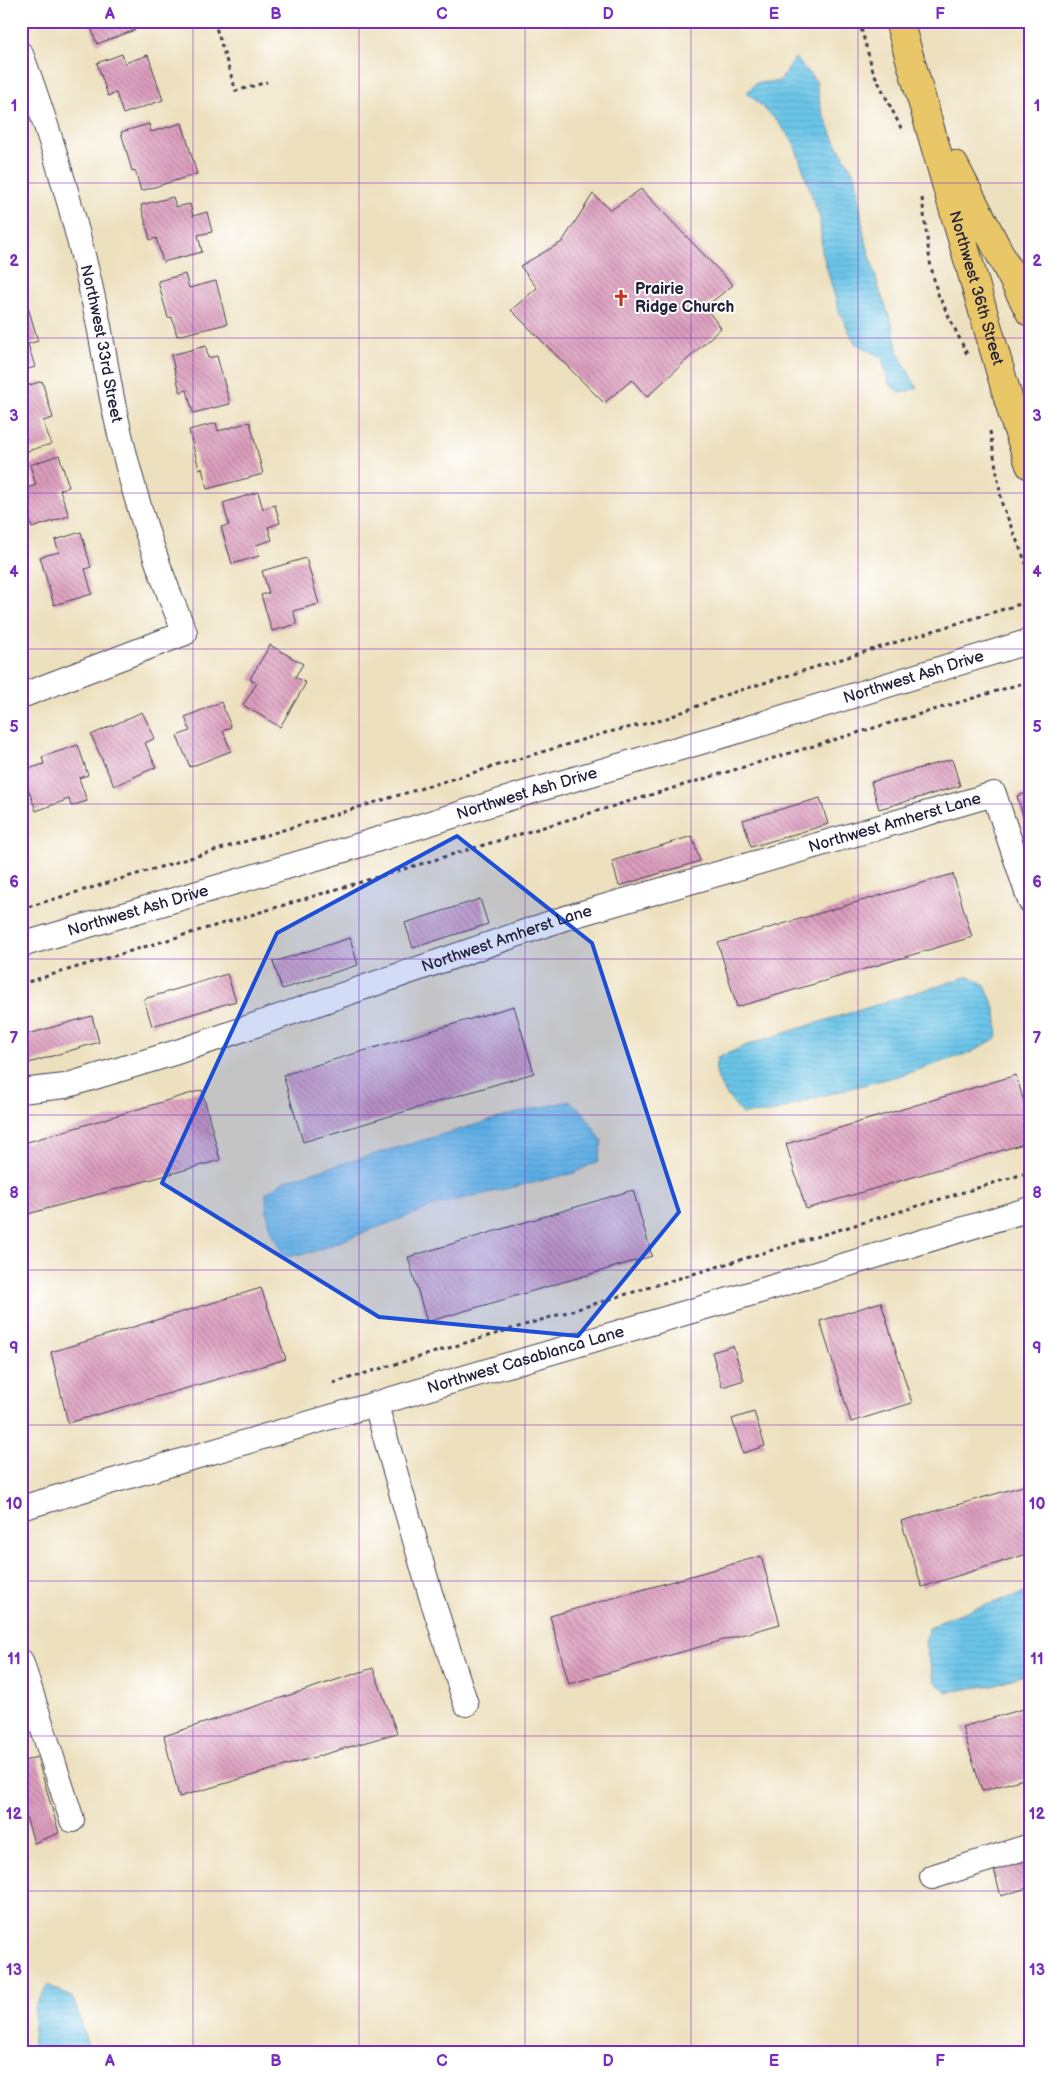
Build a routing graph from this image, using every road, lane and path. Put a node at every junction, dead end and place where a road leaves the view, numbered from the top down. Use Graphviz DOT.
graph roads {
  1 [pos="214,21"];
  2 [pos="859,21"];
  3 [pos="899,21"];
  4 [pos="21,54"];
  5 [pos="267,82"];
  6 [pos="925,111"];
  7 [pos="905,137"];
  8 [pos="920,193"];
  9 [pos="1030,312"];
  10 [pos="971,364"];
  11 [pos="989,424"];
  12 [pos="1030,465"];
  13 [pos="1030,573"];
  14 [pos="1030,601"];
  15 [pos="1030,641"];
  16 [pos="1030,681"];
  17 [pos="21,696"];
  18 [pos="1030,902"];
  19 [pos="21,909"];
  20 [pos="21,945"];
  21 [pos="21,984"];
  22 [pos="21,1091"];
  23 [pos="1030,1172"];
  24 [pos="1030,1209"];
  25 [pos="333,1383"];
  26 [pos="376,1405"];
  27 [pos="21,1508"];
  28 [pos="21,1661"];
  29 [pos="466,1704"];
  30 [pos="72,1820"];
  31 [pos="1030,1846"];
  32 [pos="932,1877"];
  1 -- 5 [label="path"];
  2 -- 7 [label="path"];
  3 -- 6 [label="main road, Northwest 36th Street"];
  4 -- 17 [label="street, Northwest 33rd Street"];
  6 -- 9 [label="main road, Northwest 36th Street"];
  6 -- 12 [label="main road, Northwest 36th Street"];
  8 -- 10 [label="path"];
  11 -- 13 [label="path"];
  14 -- 19 [label="path"];
  15 -- 20 [label="street, Northwest Ash Drive"];
  16 -- 21 [label="path"];
  18 -- 22 [label="street, Northwest Amherst Lane"];
  23 -- 25 [label="path"];
  24 -- 26 [label="street, Northwest Casablanca Lane"];
  26 -- 27 [label="street, Northwest Casablanca Lane"];
  26 -- 29 [label="street"];
  28 -- 30 [label="street"];
  31 -- 32 [label="street"];
}
